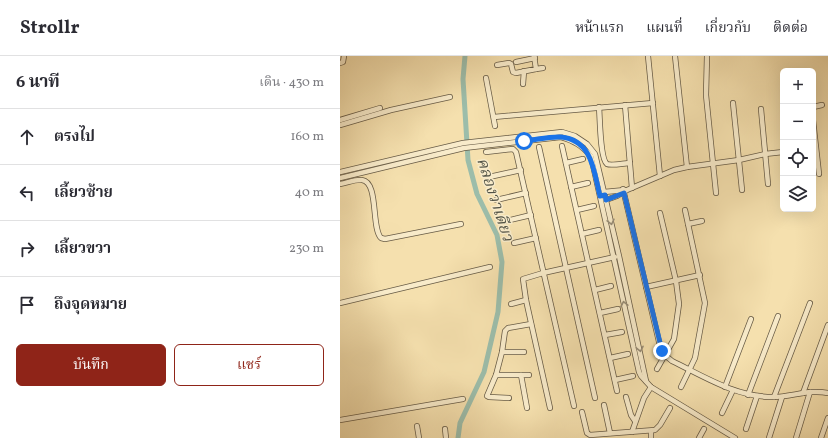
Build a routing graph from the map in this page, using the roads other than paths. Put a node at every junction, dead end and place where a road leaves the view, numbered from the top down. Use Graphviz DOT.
graph roads {
  1 [pos="344,56"];
  2 [pos="648,56"];
  3 [pos="675,56"];
  4 [pos="707,56"];
  5 [pos="535,57"];
  6 [pos="516,62"];
  7 [pos="340,64"];
  8 [pos="497,65"];
  9 [pos="543,68"];
  10 [pos="536,69"];
  11 [pos="524,71"];
  12 [pos="486,78"];
  13 [pos="523,84"];
  14 [pos="450,97"];
  15 [pos="653,103"];
  16 [pos="733,103"];
  17 [pos="625,105"];
  18 [pos="822,105"];
  19 [pos="816,106"];
  20 [pos="380,108"];
  21 [pos="599,108"];
  22 [pos="760,109"];
  23 [pos="494,116"];
  24 [pos="340,120"];
  25 [pos="340,125"];
  26 [pos="495,126"];
  27 [pos="562,146"];
  28 [pos="539,147"];
  29 [pos="486,152"];
  30 [pos="780,152"];
  31 [pos="765,154"];
  32 [pos="816,154"];
  33 [pos="583,159"];
  34 [pos="739,160"];
  35 [pos="566,163"];
  36 [pos="630,163"];
  37 [pos="388,164"];
  38 [pos="713,164"];
  39 [pos="686,167"];
  40 [pos="521,170"];
  41 [pos="340,172"];
  42 [pos="819,174"];
  43 [pos="660,176"];
  44 [pos="340,178"];
  45 [pos="489,178"];
  46 [pos="588,183"];
  47 [pos="340,184"];
  48 [pos="768,184"];
  49 [pos="571,187"];
  50 [pos="626,190"];
  51 [pos="742,190"];
  52 [pos="716,192"];
  53 [pos="526,193"];
  54 [pos="604,196"];
  55 [pos="496,200"];
  56 [pos="594,206"];
  57 [pos="577,210"];
  58 [pos="685,210"];
  59 [pos="660,213"];
  60 [pos="531,215"];
  61 [pos="506,221"];
  62 [pos="702,221"];
  63 [pos="461,224"];
  64 [pos="688,224"];
  65 [pos="599,230"];
  66 [pos="582,234"];
  67 [pos="536,238"];
  68 [pos="514,243"];
  69 [pos="619,256"];
  70 [pos="614,257"];
  71 [pos="589,262"];
  72 [pos="490,267"];
  73 [pos="566,268"];
  74 [pos="543,273"];
  75 [pos="700,276"];
  76 [pos="676,281"];
  77 [pos="611,286"];
  78 [pos="646,287"];
  79 [pos="595,290"];
  80 [pos="526,300"];
  81 [pos="340,303"];
  82 [pos="810,303"];
  83 [pos="511,304"];
  84 [pos="618,309"];
  85 [pos="600,313"];
  86 [pos="778,316"];
  87 [pos="751,319"];
  88 [pos="531,324"];
  89 [pos="828,325"];
  90 [pos="622,332"];
  91 [pos="605,335"];
  92 [pos="502,352"];
  93 [pos="524,352"];
  94 [pos="628,354"];
  95 [pos="666,356"];
  96 [pos="610,358"];
  97 [pos="657,369"];
  98 [pos="690,370"];
  99 [pos="496,375"];
  100 [pos="529,375"];
  101 [pos="520,376"];
  102 [pos="633,376"];
  103 [pos="615,380"];
  104 [pos="646,381"];
  105 [pos="651,387"];
  106 [pos="681,387"];
  107 [pos="725,387"];
  108 [pos="733,390"];
  109 [pos="617,391"];
  110 [pos="810,392"];
  111 [pos="803,393"];
  112 [pos="828,393"];
  113 [pos="748,395"];
  114 [pos="757,396"];
  115 [pos="626,397"];
  116 [pos="774,397"];
  117 [pos="782,397"];
  118 [pos="509,398"];
  119 [pos="595,398"];
  120 [pos="463,399"];
  121 [pos="604,404"];
  122 [pos="574,406"];
  123 [pos="526,408"];
  124 [pos="550,408"];
  125 [pos="670,408"];
  126 [pos="582,412"];
  127 [pos="722,413"];
  128 [pos="828,418"];
  129 [pos="340,420"];
  130 [pos="636,421"];
  131 [pos="417,426"];
  132 [pos="445,429"];
  133 [pos="746,429"];
  134 [pos="704,430"];
  135 [pos="651,431"];
  136 [pos="632,432"];
  137 [pos="610,433"];
  138 [pos="419,438"];
  139 [pos="446,438"];
  140 [pos="651,438"];
  141 [pos="699,438"];
  142 [pos="735,438"];
  143 [pos="769,438"];
  144 [pos="796,438"];
  145 [pos="821,438"];
  1 -- 7 [label="street"];
  2 -- 15 [label="street"];
  3 -- 39 [label="street"];
  4 -- 38 [label="street"];
  5 -- 6 [label="street"];
  5 -- 10 [label="street"];
  8 -- 11 [label="street"];
  9 -- 10 [label="street"];
  10 -- 11 [label="street"];
  11 -- 13 [label="street"];
  12 -- 23 [label="street"];
  14 -- 25 [label="street"];
  15 -- 17 [label="street"];
  15 -- 43 [label="street"];
  16 -- 34 [label="street"];
  17 -- 21 [label="street"];
  17 -- 36 [label="street"];
  18 -- 19 [label="street"];
  20 -- 24 [label="street"];
  21 -- 23 [label="street"];
  21 -- 36 [label="street"];
  22 -- 31 [label="street"];
  23 -- 26 [label="street"];
  27 -- 35 [label="street"];
  28 -- 73 [label="street"];
  29 -- 40 [label="street"];
  30 -- 31 [label="street"];
  31 -- 34 [label="street"];
  31 -- 48 [label="street"];
  32 -- 42 [label="street"];
  33 -- 35 [label="street"];
  34 -- 38 [label="street"];
  34 -- 51 [label="street"];
  35 -- 49 [label="street"];
  36 -- 50 [label="street"];
  37 -- 41 [label="street"];
  37 -- 44 [label="street"];
  37 -- 54 [label="street"];
  38 -- 39 [label="street"];
  38 -- 52 [label="street"];
  39 -- 43 [label="street"];
  40 -- 45 [label="street"];
  40 -- 53 [label="street"];
  43 -- 50 [label="street"];
  46 -- 49 [label="street"];
  47 -- 63 [label="street"];
  49 -- 57 [label="street"];
  50 -- 54 [label="street"];
  50 -- 54 [label="street"];
  50 -- 78 [label="street"];
  53 -- 55 [label="street"];
  53 -- 60 [label="street"];
  54 -- 69 [label="street, one-way"];
  54 -- 70 [label="street"];
  56 -- 57 [label="street"];
  57 -- 66 [label="street"];
  58 -- 64 [label="street"];
  59 -- 76 [label="street"];
  60 -- 61 [label="street"];
  60 -- 67 [label="street"];
  62 -- 64 [label="street"];
  64 -- 75 [label="street"];
  65 -- 66 [label="street"];
  66 -- 71 [label="street"];
  67 -- 68 [label="street"];
  67 -- 74 [label="street"];
  69 -- 70 [label="street"];
  69 -- 104 [label="street, one-way"];
  70 -- 71 [label="street"];
  104 -- 70 [label="street, one-way"];
  71 -- 73 [label="street"];
  71 -- 79 [label="street"];
  72 -- 81 [label="street"];
  73 -- 74 [label="street"];
  73 -- 119 [label="street"];
  74 -- 80 [label="street"];
  74 -- 122 [label="street"];
  75 -- 76 [label="street"];
  75 -- 98 [label="street"];
  76 -- 78 [label="street"];
  76 -- 95 [label="street"];
  77 -- 79 [label="street"];
  78 -- 95 [label="street"];
  79 -- 85 [label="street"];
  80 -- 83 [label="street"];
  80 -- 88 [label="street"];
  82 -- 116 [label="street"];
  84 -- 85 [label="street"];
  85 -- 91 [label="street"];
  86 -- 113 [label="street"];
  87 -- 107 [label="street"];
  88 -- 92 [label="street"];
  88 -- 124 [label="street"];
  89 -- 111 [label="street"];
  90 -- 91 [label="street"];
  91 -- 96 [label="street"];
  92 -- 93 [label="street"];
  92 -- 99 [label="street"];
  94 -- 96 [label="street"];
  95 -- 97 [label="street"];
  95 -- 98 [label="street"];
  96 -- 103 [label="street"];
  98 -- 106 [label="street"];
  98 -- 107 [label="street"];
  99 -- 101 [label="street"];
  99 -- 118 [label="street"];
  100 -- 101 [label="street"];
  101 -- 123 [label="street"];
  102 -- 103 [label="street"];
  103 -- 109 [label="street"];
  104 -- 105 [label="street"];
  105 -- 130 [label="street"];
  105 -- 142 [label="street"];
  107 -- 108 [label="street"];
  108 -- 113 [label="street"];
  108 -- 127 [label="street"];
  110 -- 111 [label="street"];
  110 -- 112 [label="street"];
  110 -- 144 [label="street"];
  111 -- 117 [label="street"];
  113 -- 114 [label="street"];
  114 -- 116 [label="street"];
  114 -- 133 [label="street"];
  115 -- 130 [label="street"];
  116 -- 117 [label="street"];
  117 -- 143 [label="street"];
  120 -- 129 [label="street"];
  121 -- 137 [label="street"];
  125 -- 135 [label="street"];
  126 -- 137 [label="street"];
  128 -- 145 [label="street"];
  130 -- 136 [label="street"];
  131 -- 138 [label="street"];
  132 -- 139 [label="street"];
  134 -- 141 [label="street"];
  135 -- 136 [label="street"];
  135 -- 140 [label="street"];
  136 -- 137 [label="street"];
}
